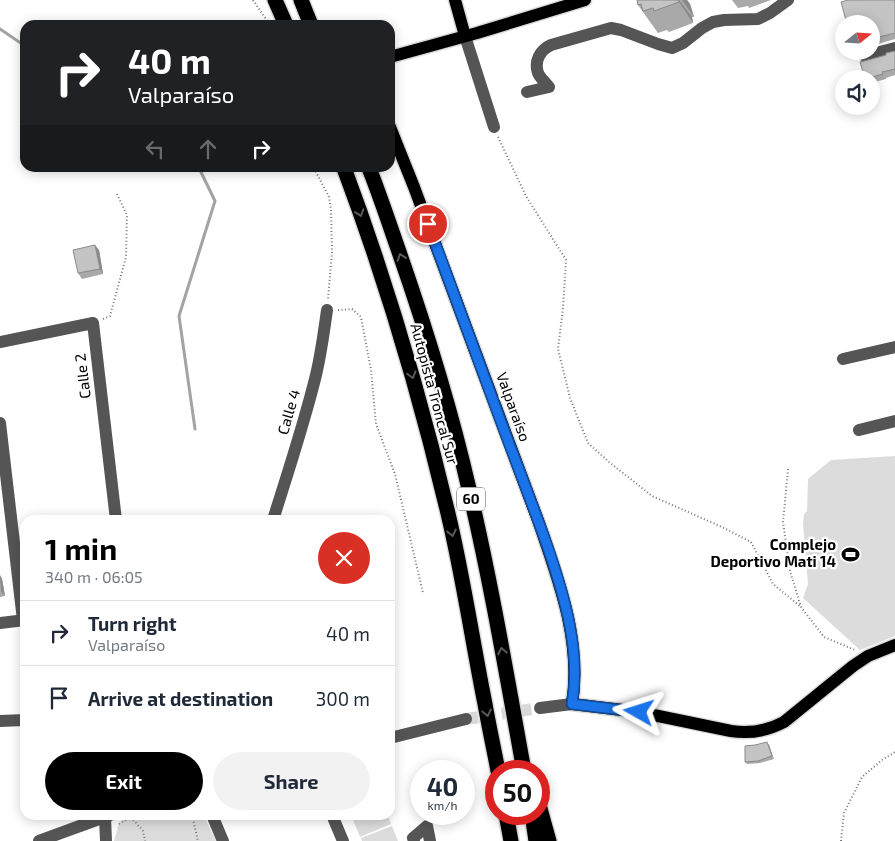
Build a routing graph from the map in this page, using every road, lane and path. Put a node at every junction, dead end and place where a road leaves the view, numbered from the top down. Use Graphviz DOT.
graph roads {
  1 [pos="253,0"];
  2 [pos="276,0"];
  3 [pos="301,0"];
  4 [pos="455,0"];
  5 [pos="584,0"];
  6 [pos="788,0"];
  7 [pos="267,20"];
  8 [pos="284,20"];
  9 [pos="310,20"];
  10 [pos="466,36"];
  11 [pos="895,48"];
  12 [pos="880,52"];
  13 [pos="395,56"];
  14 [pos="528,92"];
  15 [pos="494,127"];
  16 [pos="395,140"];
  17 [pos="316,172"];
  18 [pos="345,172"];
  19 [pos="370,172"];
  20 [pos="116,192"];
  21 [pos="327,310"];
  22 [pos="93,323"];
  23 [pos="0,342"];
  24 [pos="895,347"];
  25 [pos="843,359"];
  26 [pos="895,421"];
  27 [pos="0,423"];
  28 [pos="859,430"];
  29 [pos="788,469"];
  30 [pos="115,515"];
  31 [pos="275,515"];
  32 [pos="20,587"];
  33 [pos="423,593"];
  34 [pos="801,607"];
  35 [pos="20,620"];
  36 [pos="0,623"];
  37 [pos="895,645"];
  38 [pos="868,656"];
  39 [pos="511,698"];
  40 [pos="572,704"];
  41 [pos="540,708"];
  42 [pos="466,719"];
  43 [pos="20,720"];
  44 [pos="0,721"];
  45 [pos="395,737"];
  46 [pos="895,752"];
  47 [pos="496,760"];
  48 [pos="522,760"];
  49 [pos="527,760"];
  50 [pos="101,820"];
  51 [pos="110,820"];
  52 [pos="114,820"];
  53 [pos="126,820"];
  54 [pos="134,820"];
  55 [pos="193,820"];
  56 [pos="214,820"];
  57 [pos="334,820"];
  58 [pos="500,825"];
  59 [pos="508,825"];
  60 [pos="534,825"];
  61 [pos="545,825"];
  62 [pos="39,841"];
  63 [pos="106,841"];
  64 [pos="145,841"];
  65 [pos="198,841"];
  66 [pos="223,841"];
  67 [pos="343,841"];
  68 [pos="414,841"];
  69 [pos="430,841"];
  70 [pos="501,841"];
  71 [pos="511,841"];
  72 [pos="536,841"];
  73 [pos="549,841"];
  74 [pos="841,841"];
  1 -- 7 [label="path"];
  2 -- 8 [label="highway"];
  3 -- 9 [label="highway"];
  4 -- 10 [label="main road"];
  5 -- 10 [label="main road"];
  6 -- 14 [label="street"];
  10 -- 13 [label="main road"];
  10 -- 15 [label="street"];
  11 -- 12 [label="street"];
  15 -- 34 [label="path"];
  16 -- 40 [label="main road, Valparaíso"];
  17 -- 21 [label="path"];
  18 -- 47 [label="highway, Autopista Troncal Sur / 60, one-way"];
  39 -- 19 [label="highway, Autopista Troncal Sur / 60, one-way"];
  20 -- 22 [label="path"];
  21 -- 31 [label="street, Calle 4"];
  21 -- 33 [label="path"];
  22 -- 23 [label="street"];
  22 -- 30 [label="street, Calle 2"];
  24 -- 25 [label="street"];
  26 -- 28 [label="street"];
  27 -- 32 [label="street"];
  29 -- 34 [label="path"];
  34 -- 38 [label="path"];
  35 -- 36 [label="street"];
  37 -- 38 [label="main road"];
  38 -- 40 [label="main road"];
  39 -- 48 [label="highway, Autopista Troncal Sur / 60"];
  39 -- 49 [label="highway, Autopista Troncal Sur / 60"];
  40 -- 41 [label="street"];
  42 -- 45 [label="street"];
  43 -- 44 [label="street"];
  46 -- 74 [label="path"];
  50 -- 62 [label="street"];
  51 -- 63 [label="street"];
  52 -- 53 [label="path"];
  54 -- 64 [label="path"];
  55 -- 65 [label="path"];
  56 -- 66 [label="street"];
  57 -- 67 [label="street"];
  58 -- 70 [label="highway"];
  59 -- 71 [label="highway"];
  60 -- 72 [label="highway"];
  61 -- 73 [label="highway"];
  68 -- 69 [label="street"];
}
